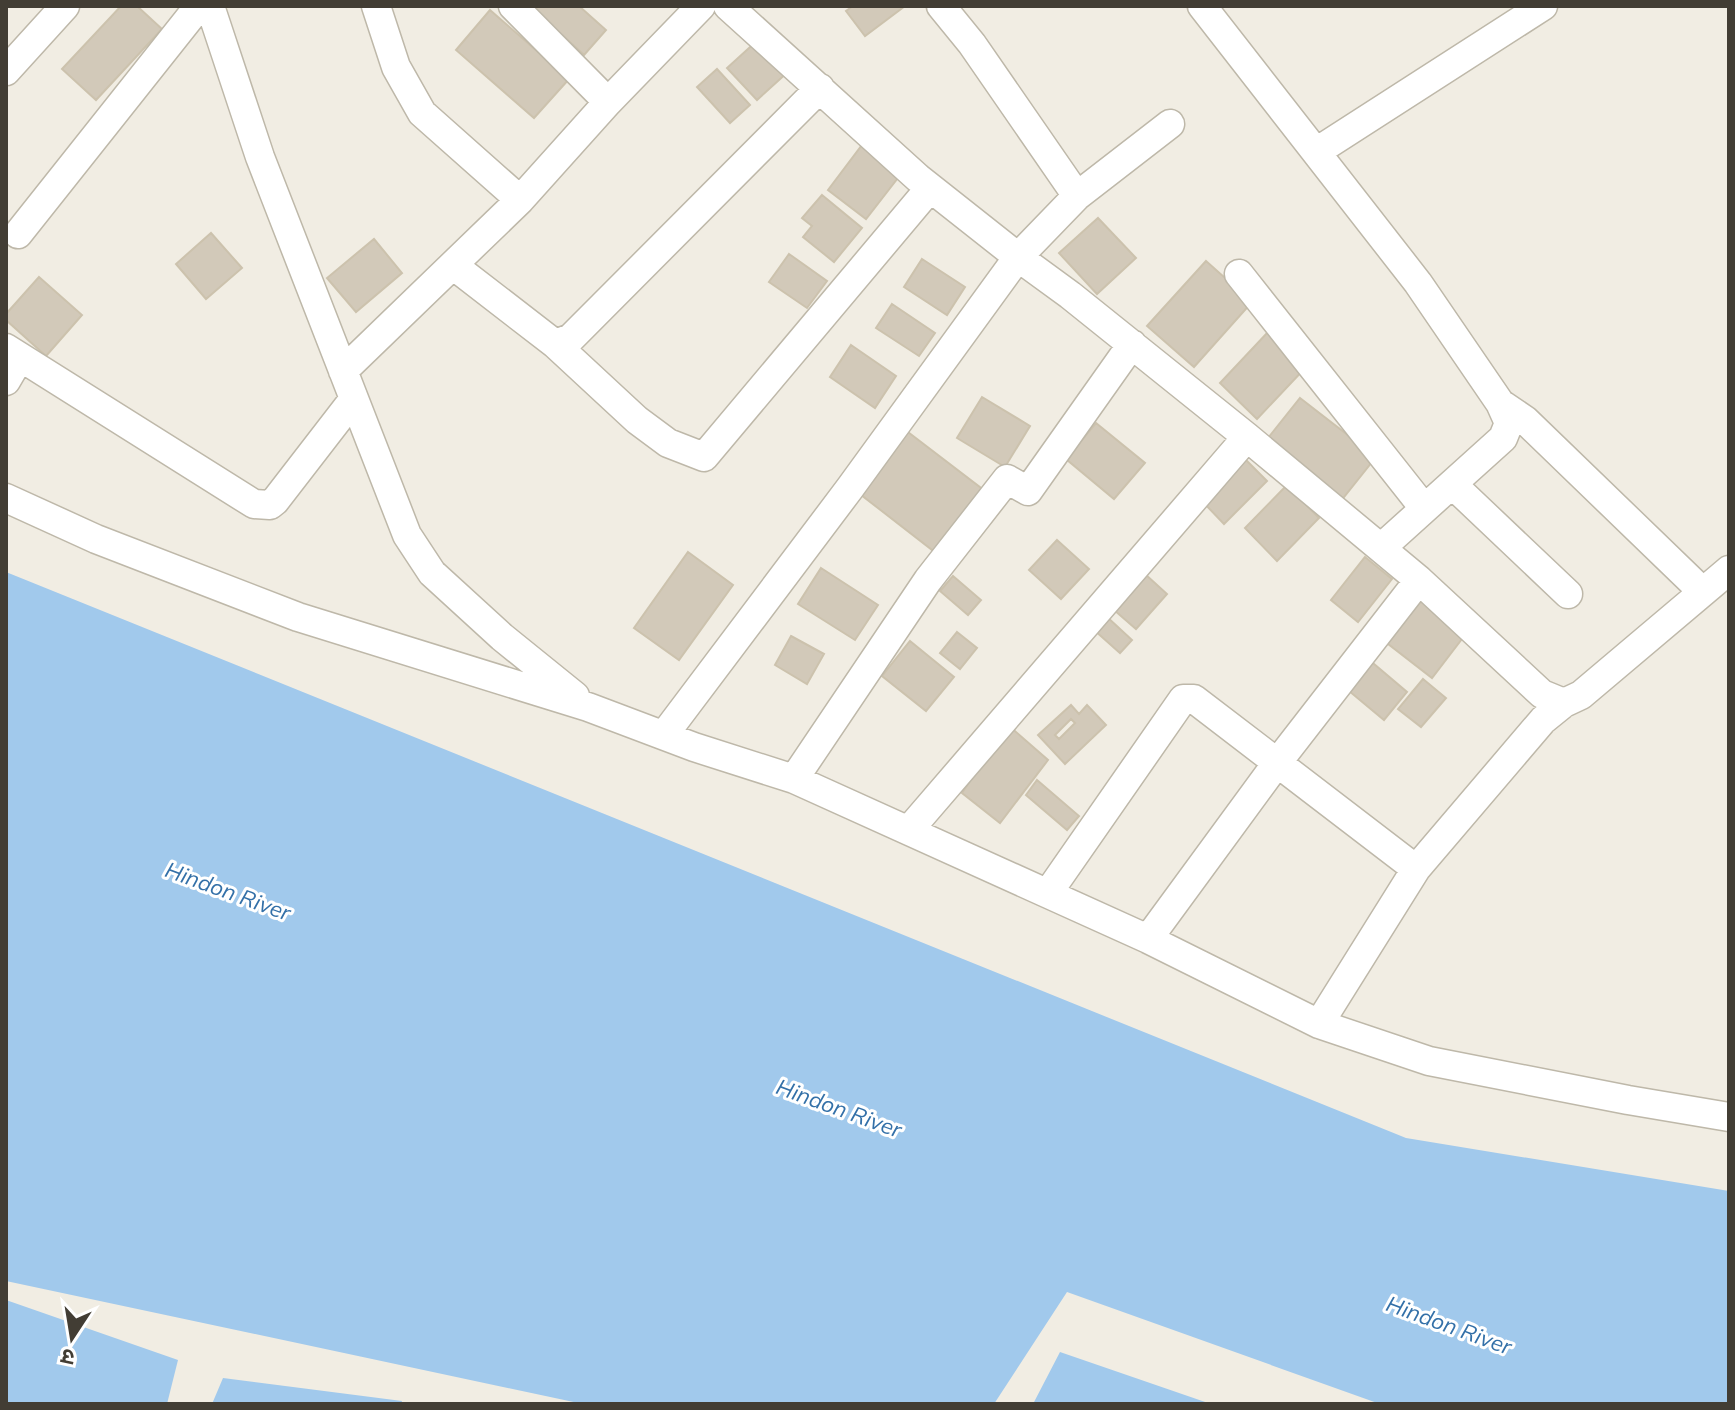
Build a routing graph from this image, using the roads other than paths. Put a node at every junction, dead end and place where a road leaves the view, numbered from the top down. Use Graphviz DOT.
graph roads {
  1 [pos="65,6"];
  2 [pos="199,6"];
  3 [pos="210,6"];
  4 [pos="376,6"];
  5 [pos="513,6"];
  6 [pos="701,6"];
  7 [pos="728,6"];
  8 [pos="941,6"];
  9 [pos="1202,6"];
  10 [pos="1543,6"];
  11 [pos="6,71"];
  12 [pos="820,88"];
  13 [pos="608,102"];
  14 [pos="1170,124"];
  15 [pos="1316,152"];
  16 [pos="930,188"];
  17 [pos="1077,196"];
  18 [pos="520,200"];
  19 [pos="18,234"];
  20 [pos="1018,257"];
  21 [pos="454,266"];
  22 [pos="1239,274"];
  23 [pos="555,344"];
  24 [pos="1132,344"];
  25 [pos="11,362"];
  26 [pos="343,371"];
  27 [pos="353,400"];
  28 [pos="1500,403"];
  29 [pos="1247,437"];
  30 [pos="1452,484"];
  31 [pos="6,498"];
  32 [pos="1424,508"];
  33 [pos="1381,548"];
  34 [pos="1729,570"];
  35 [pos="1419,580"];
  36 [pos="1703,592"];
  37 [pos="1568,594"];
  38 [pos="1564,703"];
  39 [pos="588,707"];
  40 [pos="664,735"];
  41 [pos="1277,763"];
  42 [pos="794,779"];
  43 [pos="909,830"];
  44 [pos="1416,869"];
  45 [pos="1048,893"];
  46 [pos="1148,939"];
  47 [pos="1319,1024"];
  48 [pos="1729,1117"];
  1 -- 11 [label="street"];
  2 -- 19 [label="street"];
  3 -- 26 [label="street"];
  4 -- 18 [label="street"];
  5 -- 13 [label="street"];
  6 -- 13 [label="street"];
  7 -- 12 [label="street"];
  8 -- 17 [label="street"];
  9 -- 15 [label="street"];
  10 -- 15 [label="street"];
  12 -- 16 [label="street"];
  12 -- 23 [label="street"];
  13 -- 18 [label="street"];
  14 -- 17 [label="street"];
  15 -- 28 [label="street"];
  16 -- 20 [label="street"];
  16 -- 23 [label="street"];
  17 -- 20 [label="street"];
  18 -- 21 [label="street"];
  20 -- 24 [label="street"];
  20 -- 40 [label="street"];
  21 -- 23 [label="street"];
  21 -- 26 [label="street"];
  22 -- 32 [label="street"];
  24 -- 29 [label="street"];
  24 -- 42 [label="street"];
  25 -- 27 [label="street"];
  26 -- 27 [label="street"];
  27 -- 39 [label="street"];
  28 -- 30 [label="street"];
  28 -- 36 [label="street"];
  29 -- 33 [label="street"];
  29 -- 43 [label="street"];
  30 -- 32 [label="street"];
  30 -- 37 [label="street"];
  31 -- 39 [label="street"];
  32 -- 33 [label="street"];
  33 -- 35 [label="street"];
  34 -- 36 [label="street"];
  35 -- 38 [label="street"];
  35 -- 41 [label="street"];
  36 -- 38 [label="street"];
  38 -- 44 [label="street"];
  39 -- 40 [label="street"];
  40 -- 42 [label="street"];
  41 -- 44 [label="street"];
  41 -- 45 [label="street"];
  41 -- 46 [label="street"];
  42 -- 43 [label="street"];
  43 -- 45 [label="street"];
  44 -- 47 [label="street"];
  45 -- 46 [label="street"];
  46 -- 47 [label="street"];
  47 -- 48 [label="street"];
}
